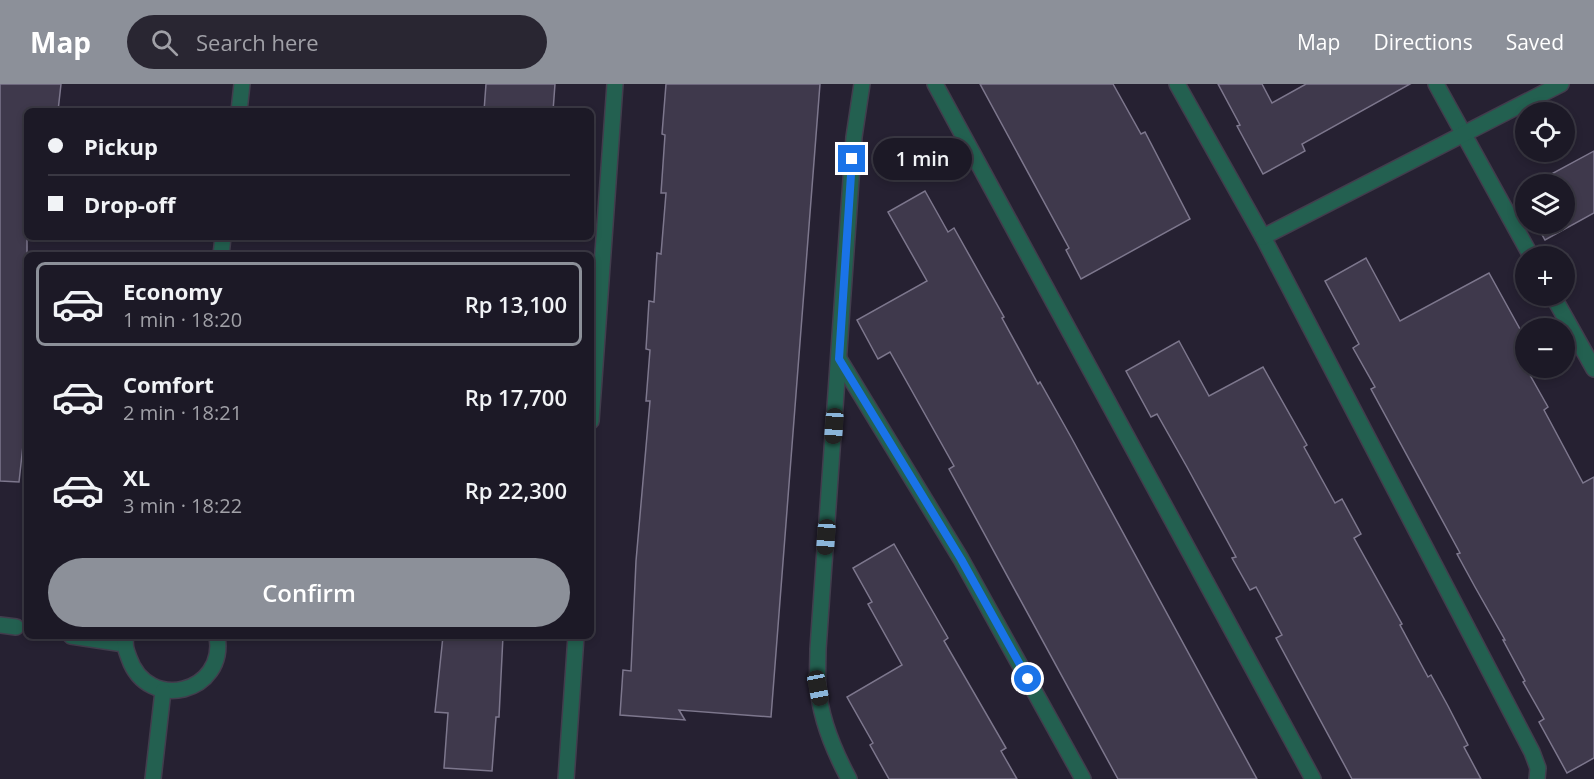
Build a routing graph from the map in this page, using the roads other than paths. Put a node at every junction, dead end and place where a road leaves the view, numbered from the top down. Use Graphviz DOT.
graph roads {
  1 [pos="242,84"];
  2 [pos="615,84"];
  3 [pos="862,84"];
  4 [pos="935,84"];
  5 [pos="1177,84"];
  6 [pos="1436,84"];
  7 [pos="1561,84"];
  8 [pos="239,108"];
  9 [pos="1462,134"];
  10 [pos="1263,237"];
  11 [pos="1525,246"];
  12 [pos="1559,306"];
  13 [pos="839,359"];
  14 [pos="1594,369"];
  15 [pos="594,379"];
  16 [pos="0,625"];
  17 [pos="16,627"];
  18 [pos="218,639"];
  19 [pos="576,639"];
  20 [pos="125,640"];
  21 [pos="163,691"];
  22 [pos="153,779"];
  23 [pos="566,779"];
  24 [pos="849,779"];
  25 [pos="1083,779"];
  26 [pos="1313,779"];
  27 [pos="1537,779"];
  1 -- 8 [label="street"];
  2 -- 15 [label="street"];
  3 -- 13 [label="street"];
  4 -- 26 [label="street"];
  5 -- 10 [label="street"];
  6 -- 9 [label="street"];
  7 -- 9 [label="street"];
  9 -- 10 [label="street"];
  9 -- 11 [label="street"];
  10 -- 27 [label="street"];
  12 -- 14 [label="street"];
  13 -- 24 [label="street"];
  13 -- 25 [label="street"];
  16 -- 17 [label="street"];
  18 -- 21 [label="street"];
  19 -- 23 [label="street"];
  20 -- 21 [label="street"];
  21 -- 22 [label="street"];
}
